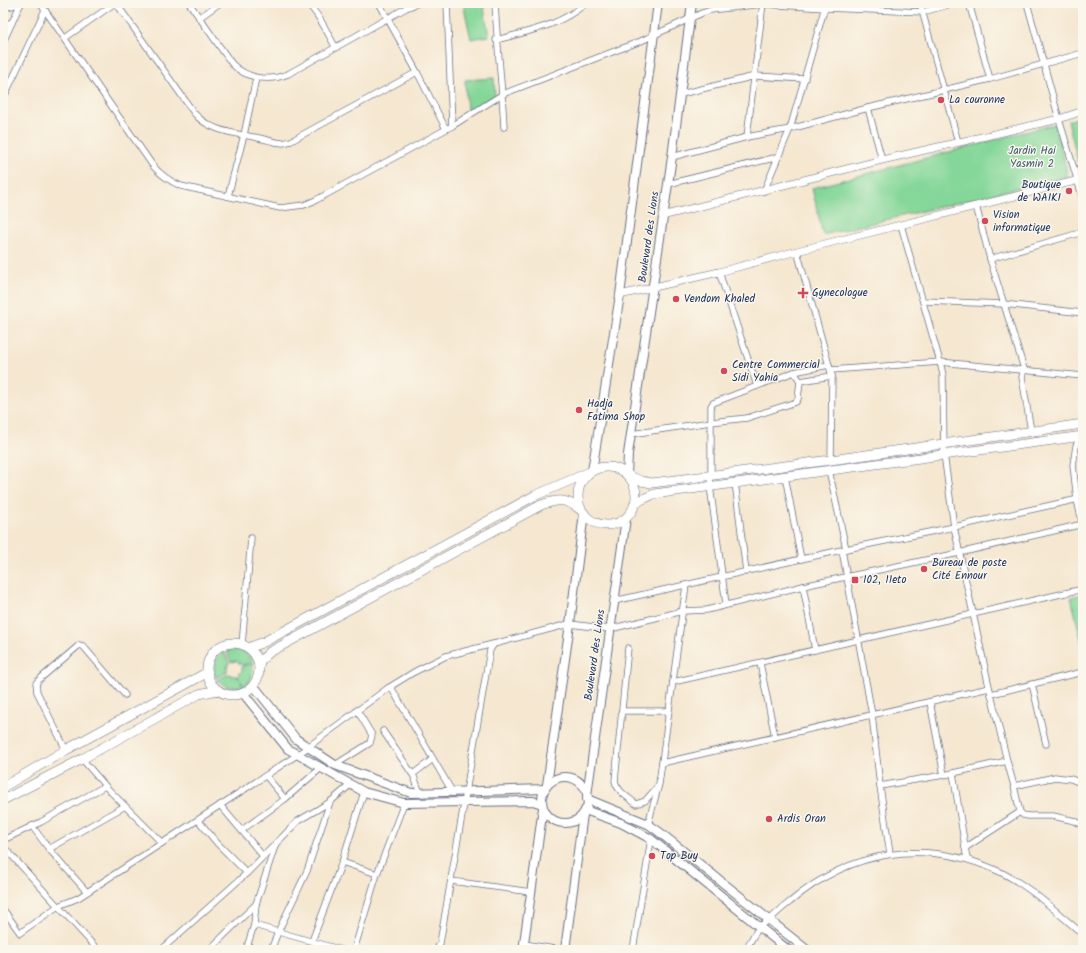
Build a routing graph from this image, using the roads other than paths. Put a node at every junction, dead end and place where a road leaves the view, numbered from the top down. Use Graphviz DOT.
graph roads {
  1 [pos="21,3"];
  2 [pos="40,3"];
  3 [pos="115,3"];
  4 [pos="189,3"];
  5 [pos="220,3"];
  6 [pos="307,3"];
  7 [pos="379,3"];
  8 [pos="418,3"];
  9 [pos="447,3"];
  10 [pos="495,3"];
  11 [pos="586,3"];
  12 [pos="658,3"];
  13 [pos="692,3"];
  14 [pos="920,3"];
  15 [pos="955,3"];
  16 [pos="969,3"];
  17 [pos="1028,3"];
  18 [pos="763,4"];
  19 [pos="825,5"];
  20 [pos="3,8"];
  21 [pos="45,10"];
  22 [pos="923,12"];
  23 [pos="200,18"];
  24 [pos="387,19"];
  25 [pos="690,19"];
  26 [pos="12,22"];
  27 [pos="3,25"];
  28 [pos="653,36"];
  29 [pos="65,38"];
  30 [pos="496,40"];
  31 [pos="3,42"];
  32 [pos="336,48"];
  33 [pos="1083,53"];
  34 [pos="1044,64"];
  35 [pos="417,72"];
  36 [pos="755,76"];
  37 [pos="256,78"];
  38 [pos="805,79"];
  39 [pos="990,79"];
  40 [pos="944,90"];
  41 [pos="503,94"];
  42 [pos="681,94"];
  43 [pos="3,99"];
  44 [pos="868,108"];
  45 [pos="1083,111"];
  46 [pos="1059,119"];
  47 [pos="504,126"];
  48 [pos="449,128"];
  49 [pos="790,129"];
  50 [pos="244,135"];
  51 [pos="747,137"];
  52 [pos="958,142"];
  53 [pos="778,156"];
  54 [pos="672,157"];
  55 [pos="882,160"];
  56 [pos="1080,180"];
  57 [pos="668,184"];
  58 [pos="764,191"];
  59 [pos="228,196"];
  60 [pos="1083,199"];
  61 [pos="976,206"];
  62 [pos="662,216"];
  63 [pos="901,225"];
  64 [pos="1083,232"];
  65 [pos="797,251"];
  66 [pos="990,259"];
  67 [pos="719,272"];
  68 [pos="653,287"];
  69 [pos="620,294"];
  70 [pos="923,301"];
  71 [pos="1004,304"];
  72 [pos="1083,313"];
  73 [pos="940,362"];
  74 [pos="1024,369"];
  75 [pos="830,370"];
  76 [pos="794,372"];
  77 [pos="1083,376"];
  78 [pos="800,381"];
  79 [pos="757,386"];
  80 [pos="711,422"];
  81 [pos="1083,424"];
  82 [pos="1031,431"];
  83 [pos="631,434"];
  84 [pos="1082,434"];
  85 [pos="944,444"];
  86 [pos="944,454"];
  87 [pos="831,460"];
  88 [pos="829,470"];
  89 [pos="592,471"];
  90 [pos="627,475"];
  91 [pos="711,475"];
  92 [pos="786,476"];
  93 [pos="735,482"];
  94 [pos="710,486"];
  95 [pos="1080,499"];
  96 [pos="634,505"];
  97 [pos="583,512"];
  98 [pos="626,518"];
  99 [pos="1083,525"];
  100 [pos="954,527"];
  101 [pos="251,538"];
  102 [pos="844,549"];
  103 [pos="959,552"];
  104 [pos="801,559"];
  105 [pos="746,572"];
  106 [pos="846,576"];
  107 [pos="723,577"];
  108 [pos="686,585"];
  109 [pos="803,586"];
  110 [pos="1083,589"];
  111 [pos="614,601"];
  112 [pos="726,604"];
  113 [pos="683,610"];
  114 [pos="973,615"];
  115 [pos="570,624"];
  116 [pos="610,629"];
  117 [pos="859,640"];
  118 [pos="494,644"];
  119 [pos="245,646"];
  120 [pos="628,648"];
  121 [pos="815,650"];
  122 [pos="760,663"];
  123 [pos="259,667"];
  124 [pos="208,672"];
  125 [pos="1083,672"];
  126 [pos="673,682"];
  127 [pos="1032,684"];
  128 [pos="254,686"];
  129 [pos="388,688"];
  130 [pos="218,690"];
  131 [pos="990,691"];
  132 [pos="243,693"];
  133 [pos="125,695"];
  134 [pos="930,702"];
  135 [pos="357,710"];
  136 [pos="622,711"];
  137 [pos="668,711"];
  138 [pos="872,715"];
  139 [pos="383,731"];
  140 [pos="775,737"];
  141 [pos="1046,744"];
  142 [pos="308,746"];
  143 [pos="66,750"];
  144 [pos="297,755"];
  145 [pos="82,759"];
  146 [pos="433,759"];
  147 [pos="1007,761"];
  148 [pos="662,763"];
  149 [pos="335,765"];
  150 [pos="321,768"];
  151 [pos="953,773"];
  152 [pos="413,775"];
  153 [pos="944,775"];
  154 [pos="266,776"];
  155 [pos="659,784"];
  156 [pos="1083,784"];
  157 [pos="350,785"];
  158 [pos="105,786"];
  159 [pos="880,786"];
  160 [pos="1014,786"];
  161 [pos="3,787"];
  162 [pos="546,787"];
  163 [pos="364,792"];
  164 [pos="466,792"];
  165 [pos="420,793"];
  166 [pos="453,793"];
  167 [pos="587,797"];
  168 [pos="285,799"];
  169 [pos="3,800"];
  170 [pos="330,802"];
  171 [pos="404,803"];
  172 [pos="464,803"];
  173 [pos="220,805"];
  174 [pos="125,806"];
  175 [pos="543,806"];
  176 [pos="584,812"];
  177 [pos="1020,812"];
  178 [pos="198,820"];
  179 [pos="648,824"];
  180 [pos="1083,825"];
  181 [pos="32,826"];
  182 [pos="242,830"];
  183 [pos="651,839"];
  184 [pos="3,840"];
  185 [pos="277,841"];
  186 [pos="162,843"];
  187 [pos="3,846"];
  188 [pos="965,848"];
  189 [pos="49,849"];
  190 [pos="890,854"];
  191 [pos="263,856"];
  192 [pos="967,859"];
  193 [pos="342,862"];
  194 [pos="247,873"];
  195 [pos="377,874"];
  196 [pos="451,881"];
  197 [pos="87,892"];
  198 [pos="531,892"];
  199 [pos="256,904"];
  200 [pos="58,906"];
  201 [pos="3,909"];
  202 [pos="769,920"];
  203 [pos="254,925"];
  204 [pos="759,927"];
  205 [pos="278,932"];
  206 [pos="1083,934"];
  207 [pos="312,941"];
  208 [pos="440,944"];
  209 [pos="523,947"];
  210 [pos="164,949"];
  211 [pos="98,950"];
  212 [pos="209,950"];
  213 [pos="246,950"];
  214 [pos="271,950"];
  215 [pos="342,950"];
  216 [pos="354,950"];
  217 [pos="431,950"];
  218 [pos="437,950"];
  219 [pos="561,950"];
  220 [pos="565,950"];
  221 [pos="633,950"];
  222 [pos="745,950"];
  223 [pos="788,950"];
  224 [pos="807,950"];
  1 -- 20 [label="street"];
  1 -- 26 [label="street"];
  2 -- 21 [label="street"];
  3 -- 29 [label="street"];
  3 -- 50 [label="street"];
  4 -- 23 [label="street"];
  5 -- 23 [label="street"];
  6 -- 32 [label="street"];
  7 -- 24 [label="street"];
  8 -- 24 [label="street"];
  9 -- 48 [label="street"];
  10 -- 30 [label="street"];
  11 -- 30 [label="street"];
  12 -- 28 [label="main road, Boulevard des Lions"];
  13 -- 25 [label="main road, Boulevard des Lions"];
  14 -- 22 [label="street"];
  15 -- 22 [label="street"];
  16 -- 39 [label="street"];
  17 -- 34 [label="street"];
  18 -- 19 [label="street"];
  18 -- 25 [label="street"];
  18 -- 36 [label="street"];
  19 -- 22 [label="street"];
  19 -- 38 [label="street"];
  21 -- 29 [label="street"];
  21 -- 43 [label="street"];
  22 -- 40 [label="street"];
  23 -- 37 [label="street"];
  24 -- 32 [label="street"];
  24 -- 35 [label="street"];
  25 -- 28 [label="street"];
  25 -- 42 [label="main road, Boulevard des Lions"];
  26 -- 27 [label="street"];
  26 -- 31 [label="street"];
  28 -- 41 [label="street"];
  28 -- 69 [label="main road, Boulevard des Lions"];
  29 -- 59 [label="street"];
  30 -- 41 [label="street"];
  32 -- 37 [label="street"];
  33 -- 34 [label="street"];
  34 -- 39 [label="street"];
  34 -- 46 [label="street"];
  35 -- 48 [label="street"];
  35 -- 50 [label="street"];
  36 -- 38 [label="street"];
  36 -- 42 [label="street"];
  36 -- 51 [label="street"];
  37 -- 50 [label="street"];
  38 -- 49 [label="street"];
  39 -- 40 [label="street"];
  40 -- 44 [label="street"];
  40 -- 52 [label="street"];
  41 -- 47 [label="street"];
  41 -- 48 [label="street"];
  42 -- 54 [label="main road, Boulevard des Lions"];
  44 -- 49 [label="street"];
  44 -- 55 [label="street"];
  45 -- 46 [label="street"];
  46 -- 52 [label="street"];
  46 -- 56 [label="street"];
  48 -- 59 [label="street"];
  49 -- 51 [label="street"];
  49 -- 53 [label="street"];
  50 -- 59 [label="street"];
  51 -- 54 [label="street"];
  52 -- 55 [label="street"];
  53 -- 57 [label="street"];
  53 -- 58 [label="street"];
  54 -- 57 [label="main road, Boulevard des Lions"];
  55 -- 58 [label="street"];
  56 -- 60 [label="street"];
  56 -- 61 [label="street"];
  57 -- 62 [label="main road, Boulevard des Lions"];
  58 -- 62 [label="street"];
  61 -- 63 [label="street"];
  61 -- 66 [label="street"];
  62 -- 68 [label="main road, Boulevard des Lions"];
  63 -- 65 [label="street"];
  63 -- 70 [label="street"];
  64 -- 66 [label="street"];
  65 -- 67 [label="street"];
  65 -- 75 [label="street"];
  66 -- 71 [label="street"];
  67 -- 68 [label="street"];
  67 -- 79 [label="street"];
  68 -- 69 [label="street"];
  68 -- 83 [label="main road, Boulevard des Lions"];
  69 -- 89 [label="main road, Boulevard des Lions"];
  70 -- 71 [label="street"];
  70 -- 73 [label="street"];
  71 -- 72 [label="street"];
  71 -- 74 [label="street"];
  73 -- 74 [label="street"];
  73 -- 75 [label="street"];
  73 -- 85 [label="street"];
  74 -- 77 [label="street"];
  74 -- 82 [label="street"];
  75 -- 76 [label="street"];
  75 -- 78 [label="street"];
  75 -- 87 [label="street"];
  76 -- 78 [label="street"];
  76 -- 79 [label="street"];
  78 -- 80 [label="street"];
  79 -- 80 [label="street"];
  80 -- 83 [label="street"];
  80 -- 91 [label="street"];
  81 -- 82 [label="main road"];
  82 -- 85 [label="main road"];
  83 -- 90 [label="main road, Boulevard des Lions"];
  84 -- 86 [label="main road"];
  84 -- 95 [label="street"];
  85 -- 86 [label="street"];
  85 -- 87 [label="main road"];
  86 -- 88 [label="main road"];
  86 -- 100 [label="street"];
  87 -- 91 [label="main road"];
  88 -- 92 [label="main road"];
  88 -- 102 [label="street"];
  89 -- 90 [label="main road"];
  89 -- 97 [label="main road"];
  89 -- 119 [label="main road"];
  90 -- 91 [label="main road"];
  90 -- 96 [label="main road"];
  91 -- 94 [label="street"];
  92 -- 93 [label="main road"];
  92 -- 104 [label="street"];
  93 -- 94 [label="main road"];
  93 -- 105 [label="street"];
  94 -- 96 [label="main road"];
  94 -- 107 [label="street"];
  95 -- 99 [label="street"];
  95 -- 100 [label="street"];
  96 -- 98 [label="main road"];
  97 -- 98 [label="main road"];
  97 -- 115 [label="main road"];
  97 -- 123 [label="main road"];
  98 -- 111 [label="main road, Boulevard des Lions"];
  99 -- 103 [label="street"];
  100 -- 102 [label="street"];
  100 -- 103 [label="street"];
  101 -- 119 [label="street"];
  102 -- 104 [label="street"];
  102 -- 106 [label="street"];
  103 -- 106 [label="street"];
  103 -- 114 [label="street"];
  104 -- 105 [label="street"];
  105 -- 107 [label="street"];
  106 -- 109 [label="street"];
  106 -- 117 [label="street"];
  107 -- 108 [label="street"];
  107 -- 112 [label="street"];
  108 -- 111 [label="street"];
  108 -- 113 [label="street"];
  109 -- 112 [label="street"];
  109 -- 121 [label="street"];
  110 -- 114 [label="street"];
  111 -- 116 [label="main road, Boulevard des Lions"];
  112 -- 113 [label="street"];
  113 -- 116 [label="street"];
  113 -- 126 [label="street"];
  114 -- 117 [label="street"];
  114 -- 131 [label="street"];
  115 -- 116 [label="street"];
  115 -- 118 [label="street"];
  115 -- 162 [label="main road"];
  116 -- 167 [label="main road, Boulevard des Lions"];
  117 -- 121 [label="street"];
  117 -- 138 [label="street"];
  118 -- 129 [label="street"];
  118 -- 164 [label="street"];
  119 -- 123 [label="main road"];
  119 -- 124 [label="main road"];
  120 -- 136 [label="street"];
  121 -- 122 [label="street"];
  122 -- 126 [label="street"];
  122 -- 140 [label="street"];
  123 -- 128 [label="main road"];
  124 -- 130 [label="main road"];
  124 -- 143 [label="main road"];
  125 -- 127 [label="street"];
  126 -- 137 [label="street"];
  127 -- 131 [label="street"];
  127 -- 141 [label="street"];
  128 -- 132 [label="main road"];
  128 -- 142 [label="main road"];
  129 -- 135 [label="street"];
  129 -- 146 [label="street"];
  130 -- 132 [label="main road"];
  130 -- 145 [label="main road"];
  131 -- 134 [label="street"];
  131 -- 147 [label="street"];
  132 -- 144 [label="main road"];
  133 -- 143 [label="street"];
  134 -- 138 [label="street"];
  134 -- 153 [label="street"];
  135 -- 142 [label="street"];
  135 -- 149 [label="street"];
  136 -- 137 [label="street"];
  136 -- 155 [label="street"];
  137 -- 148 [label="street"];
  138 -- 140 [label="street"];
  138 -- 159 [label="street"];
  139 -- 152 [label="street"];
  140 -- 148 [label="street"];
  142 -- 144 [label="street"];
  142 -- 149 [label="main road"];
  143 -- 161 [label="main road"];
  144 -- 150 [label="main road"];
  144 -- 154 [label="street"];
  145 -- 158 [label="street"];
  145 -- 169 [label="main road"];
  146 -- 152 [label="street"];
  146 -- 166 [label="street"];
  147 -- 151 [label="street"];
  147 -- 160 [label="street"];
  148 -- 155 [label="street"];
  149 -- 165 [label="main road"];
  150 -- 157 [label="main road"];
  150 -- 168 [label="street"];
  151 -- 153 [label="street"];
  151 -- 188 [label="street"];
  152 -- 165 [label="street"];
  153 -- 159 [label="street"];
  154 -- 168 [label="street"];
  154 -- 173 [label="street"];
  155 -- 179 [label="street"];
  156 -- 160 [label="street"];
  157 -- 163 [label="main road"];
  157 -- 170 [label="street"];
  158 -- 174 [label="street"];
  158 -- 181 [label="street"];
  159 -- 190 [label="street"];
  160 -- 177 [label="street"];
  162 -- 164 [label="main road"];
  162 -- 167 [label="main road"];
  162 -- 175 [label="main road"];
  163 -- 171 [label="main road"];
  163 -- 193 [label="street"];
  164 -- 166 [label="main road"];
  164 -- 172 [label="street"];
  165 -- 166 [label="main road"];
  167 -- 176 [label="main road"];
  167 -- 179 [label="main road"];
  168 -- 182 [label="street"];
  170 -- 185 [label="street"];
  170 -- 205 [label="street"];
  171 -- 172 [label="main road"];
  171 -- 195 [label="street"];
  172 -- 175 [label="main road"];
  172 -- 196 [label="street"];
  173 -- 178 [label="street"];
  173 -- 182 [label="street"];
  174 -- 186 [label="street"];
  174 -- 189 [label="street"];
  175 -- 176 [label="main road"];
  175 -- 198 [label="main road"];
  176 -- 183 [label="main road"];
  176 -- 220 [label="main road"];
  177 -- 180 [label="street"];
  177 -- 188 [label="street"];
  178 -- 186 [label="street"];
  178 -- 194 [label="street"];
  179 -- 202 [label="main road"];
  181 -- 184 [label="street"];
  181 -- 189 [label="street"];
  182 -- 191 [label="street"];
  183 -- 204 [label="main road"];
  183 -- 221 [label="street"];
  185 -- 191 [label="street"];
  185 -- 199 [label="street"];
  186 -- 197 [label="street"];
  187 -- 200 [label="street"];
  188 -- 192 [label="street"];
  189 -- 197 [label="street"];
  190 -- 192 [label="street"];
  190 -- 202 [label="street"];
  191 -- 194 [label="street"];
  192 -- 206 [label="street"];
  193 -- 195 [label="street"];
  193 -- 207 [label="street"];
  194 -- 210 [label="street"];
  195 -- 216 [label="street"];
  196 -- 198 [label="street"];
  196 -- 208 [label="street"];
  197 -- 200 [label="street"];
  198 -- 209 [label="main road"];
  199 -- 203 [label="street"];
  199 -- 212 [label="street"];
  200 -- 201 [label="street"];
  200 -- 211 [label="street"];
  202 -- 204 [label="street"];
  202 -- 224 [label="main road"];
  203 -- 205 [label="street"];
  203 -- 213 [label="street"];
  204 -- 222 [label="street"];
  204 -- 223 [label="main road"];
  205 -- 207 [label="street"];
  205 -- 214 [label="street"];
  207 -- 215 [label="street"];
  208 -- 217 [label="street"];
  208 -- 218 [label="street"];
  209 -- 219 [label="street"];
}
